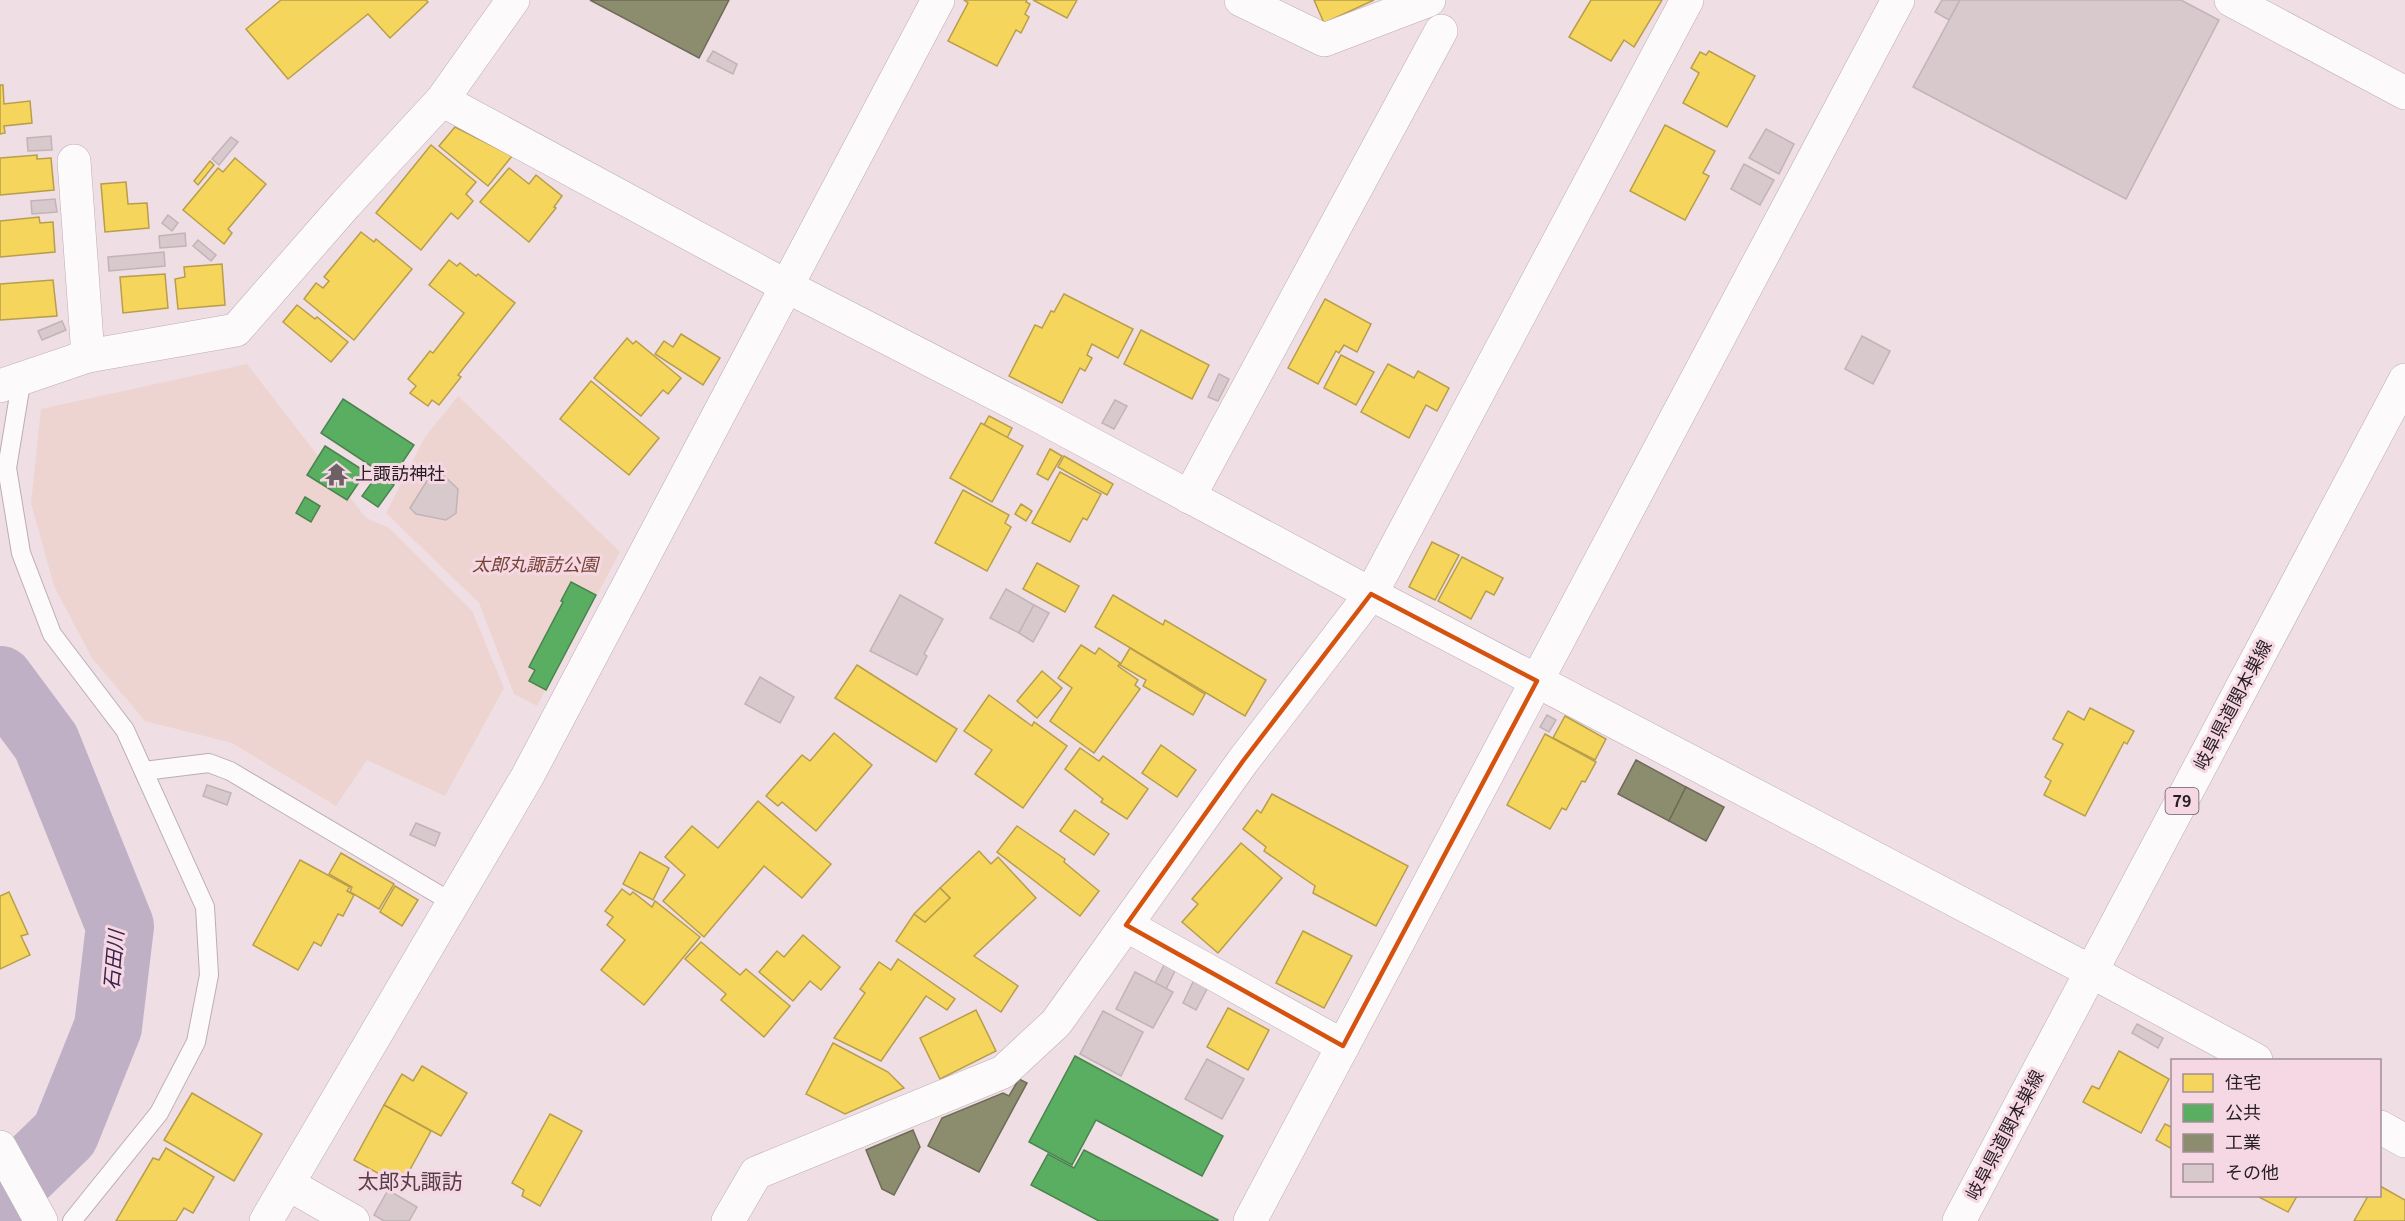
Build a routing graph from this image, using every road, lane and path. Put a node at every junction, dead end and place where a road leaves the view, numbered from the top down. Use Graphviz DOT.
graph roads {
  1 [pos="513,0"];
  2 [pos="938,0"];
  3 [pos="1241,0"];
  4 [pos="1429,0"];
  5 [pos="1687,0"];
  6 [pos="1898,0"];
  7 [pos="2231,0"];
  8 [pos="1441,31"];
  9 [pos="2405,93"];
  10 [pos="442,100"];
  11 [pos="74,161"];
  12 [pos="786,286"];
  13 [pos="88,356"];
  14 [pos="11,381"];
  15 [pos="2405,381"];
  16 [pos="1189,497"];
  17 [pos="1371,594"];
  18 [pos="1537,681"];
  19 [pos="144,771"];
  20 [pos="453,903"];
  21 [pos="1126,925"];
  22 [pos="2092,972"];
  23 [pos="1343,1046"];
  24 [pos="2254,1059"];
  25 [pos="2381,1128"];
  26 [pos="2405,1141"];
  27 [pos="0,1147"];
  28 [pos="288,1184"];
  29 [pos="41,1221"];
  30 [pos="72,1221"];
  31 [pos="266,1221"];
  32 [pos="353,1221"];
  33 [pos="728,1221"];
  34 [pos="1250,1221"];
  35 [pos="1959,1221"];
  1 -- 10 [label="street"];
  2 -- 12 [label="street"];
  3 -- 4 [label="street"];
  5 -- 17 [label="street"];
  6 -- 18 [label="street"];
  7 -- 9 [label="street"];
  8 -- 16 [label="street"];
  10 -- 12 [label="street"];
  10 -- 13 [label="street"];
  11 -- 13 [label="street"];
  12 -- 16 [label="street"];
  12 -- 20 [label="street"];
  13 -- 14 [label="street"];
  14 -- 19 [label="lane"];
  15 -- 22 [label="street, 岐阜県道関本巣線 / 79"];
  16 -- 17 [label="street"];
  17 -- 18 [label="street"];
  17 -- 21 [label="street"];
  18 -- 22 [label="street"];
  18 -- 23 [label="street"];
  19 -- 20 [label="lane"];
  19 -- 30 [label="lane"];
  20 -- 28 [label="street"];
  21 -- 23 [label="street"];
  21 -- 33 [label="street"];
  22 -- 24 [label="street"];
  22 -- 35 [label="street, 岐阜県道関本巣線 / 79"];
  23 -- 34 [label="street"];
  25 -- 26 [label="street"];
  27 -- 29 [label="street"];
  28 -- 31 [label="street"];
  28 -- 32 [label="street"];
}
